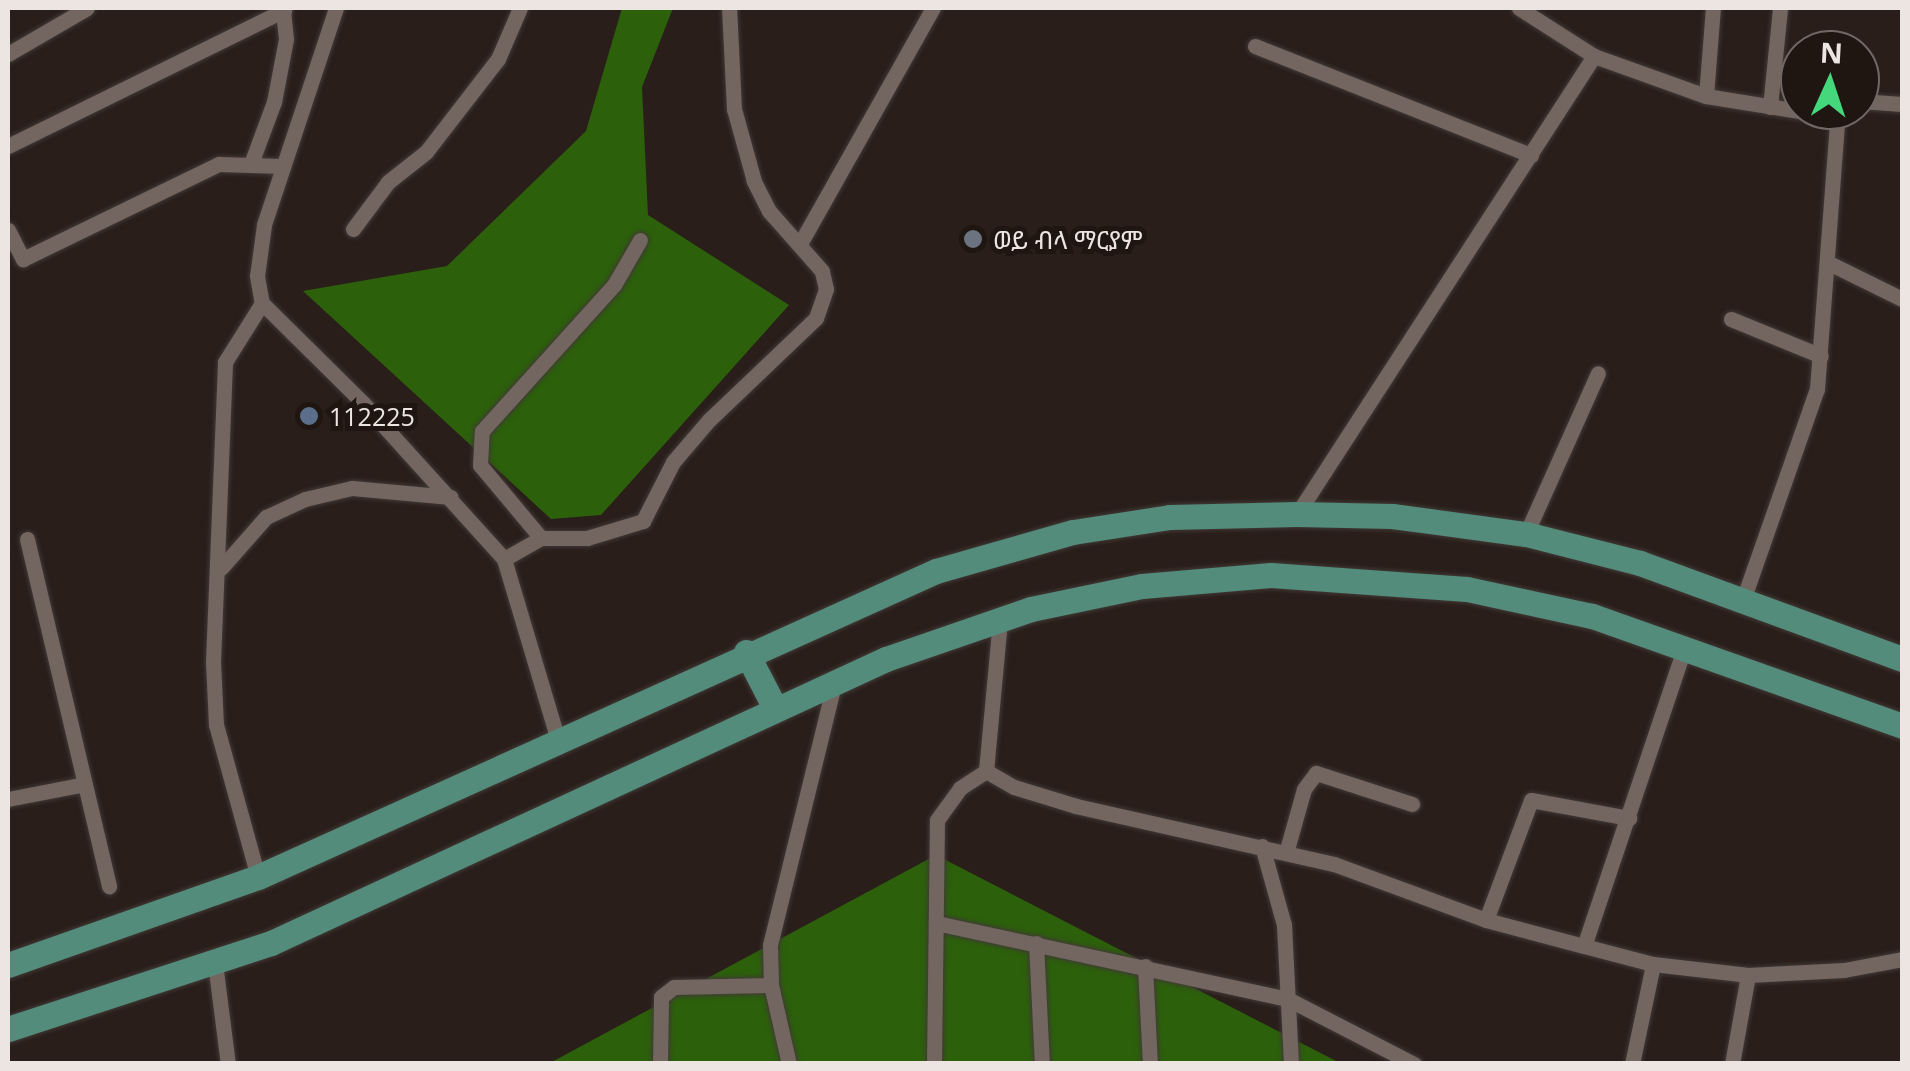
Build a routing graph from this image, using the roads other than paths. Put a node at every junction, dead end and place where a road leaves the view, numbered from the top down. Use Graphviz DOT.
graph roads {
  1 [pos="86,8"];
  2 [pos="336,8"];
  3 [pos="520,8"];
  4 [pos="728,8"];
  5 [pos="933,8"];
  6 [pos="1519,8"];
  7 [pos="1714,8"];
  8 [pos="1780,8"];
  9 [pos="284,9"];
  10 [pos="1255,46"];
  11 [pos="8,54"];
  12 [pos="1594,56"];
  13 [pos="1706,96"];
  14 [pos="1770,106"];
  15 [pos="1780,107"];
  16 [pos="1835,130"];
  17 [pos="8,146"];
  18 [pos="1531,155"];
  19 [pos="252,161"];
  20 [pos="282,166"];
  21 [pos="354,229"];
  22 [pos="8,230"];
  23 [pos="640,240"];
  24 [pos="801,242"];
  25 [pos="23,259"];
  26 [pos="1831,264"];
  27 [pos="8,268"];
  28 [pos="1902,299"];
  29 [pos="262,304"];
  30 [pos="1731,318"];
  31 [pos="1821,356"];
  32 [pos="1598,373"];
  33 [pos="451,497"];
  34 [pos="1297,514"];
  35 [pos="1526,534"];
  36 [pos="541,538"];
  37 [pos="26,539"];
  38 [pos="504,559"];
  39 [pos="221,568"];
  40 [pos="1743,600"];
  41 [pos="1000,619"];
  42 [pos="1684,649"];
  43 [pos="746,652"];
  44 [pos="1902,659"];
  45 [pos="835,680"];
  46 [pos="774,706"];
  47 [pos="1902,726"];
  48 [pos="558,740"];
  49 [pos="986,771"];
  50 [pos="85,784"];
  51 [pos="8,799"];
  52 [pos="1412,804"];
  53 [pos="1629,818"];
  54 [pos="1262,846"];
  55 [pos="1286,853"];
  56 [pos="258,877"];
  57 [pos="109,886"];
  58 [pos="1486,920"];
  59 [pos="936,923"];
  60 [pos="1036,943"];
  61 [pos="1584,946"];
  62 [pos="1902,958"];
  63 [pos="215,964"];
  64 [pos="1654,964"];
  65 [pos="8,965"];
  66 [pos="1145,966"];
  67 [pos="1748,976"];
  68 [pos="771,984"];
  69 [pos="1288,998"];
  70 [pos="8,1029"];
  71 [pos="228,1064"];
  72 [pos="660,1064"];
  73 [pos="789,1064"];
  74 [pos="934,1064"];
  75 [pos="1042,1064"];
  76 [pos="1150,1064"];
  77 [pos="1290,1064"];
  78 [pos="1414,1064"];
  79 [pos="1632,1064"];
  80 [pos="1732,1064"];
  1 -- 11 [label="street"];
  2 -- 20 [label="street"];
  3 -- 21 [label="street"];
  4 -- 24 [label="street"];
  5 -- 24 [label="street"];
  6 -- 12 [label="street"];
  7 -- 13 [label="street"];
  8 -- 14 [label="street"];
  9 -- 17 [label="street"];
  9 -- 19 [label="street"];
  10 -- 18 [label="street"];
  12 -- 13 [label="street"];
  12 -- 18 [label="street"];
  13 -- 14 [label="street"];
  14 -- 15 [label="street"];
  16 -- 26 [label="street"];
  18 -- 34 [label="street"];
  19 -- 20 [label="street"];
  19 -- 25 [label="street"];
  20 -- 29 [label="street"];
  22 -- 25 [label="street"];
  23 -- 36 [label="street"];
  24 -- 36 [label="street"];
  25 -- 27 [label="street"];
  26 -- 28 [label="street"];
  26 -- 31 [label="street"];
  29 -- 33 [label="street"];
  29 -- 39 [label="street"];
  30 -- 31 [label="street"];
  31 -- 40 [label="street"];
  32 -- 35 [label="street"];
  33 -- 38 [label="street"];
  33 -- 39 [label="street"];
  34 -- 35 [label="main road"];
  34 -- 43 [label="main road"];
  35 -- 40 [label="main road"];
  36 -- 38 [label="street"];
  37 -- 50 [label="street"];
  38 -- 48 [label="street"];
  39 -- 56 [label="street"];
  40 -- 44 [label="main road"];
  41 -- 42 [label="main road"];
  41 -- 45 [label="main road"];
  41 -- 49 [label="street"];
  42 -- 47 [label="main road"];
  42 -- 53 [label="street"];
  43 -- 46 [label="main road"];
  43 -- 48 [label="main road"];
  45 -- 46 [label="main road"];
  45 -- 68 [label="street"];
  46 -- 63 [label="main road"];
  48 -- 56 [label="main road"];
  49 -- 54 [label="street"];
  49 -- 59 [label="street"];
  50 -- 51 [label="street"];
  50 -- 57 [label="street"];
  52 -- 55 [label="street"];
  53 -- 58 [label="street"];
  53 -- 61 [label="street"];
  54 -- 55 [label="street"];
  54 -- 69 [label="street"];
  55 -- 58 [label="street"];
  56 -- 65 [label="main road"];
  58 -- 61 [label="street"];
  59 -- 60 [label="street"];
  59 -- 74 [label="street"];
  60 -- 66 [label="street"];
  60 -- 75 [label="street"];
  61 -- 64 [label="street"];
  62 -- 67 [label="street"];
  63 -- 70 [label="main road"];
  63 -- 71 [label="street"];
  64 -- 67 [label="street"];
  64 -- 79 [label="street"];
  66 -- 69 [label="street"];
  66 -- 76 [label="street"];
  67 -- 80 [label="street"];
  68 -- 72 [label="street"];
  68 -- 73 [label="street"];
  69 -- 77 [label="street"];
  69 -- 78 [label="street"];
}
